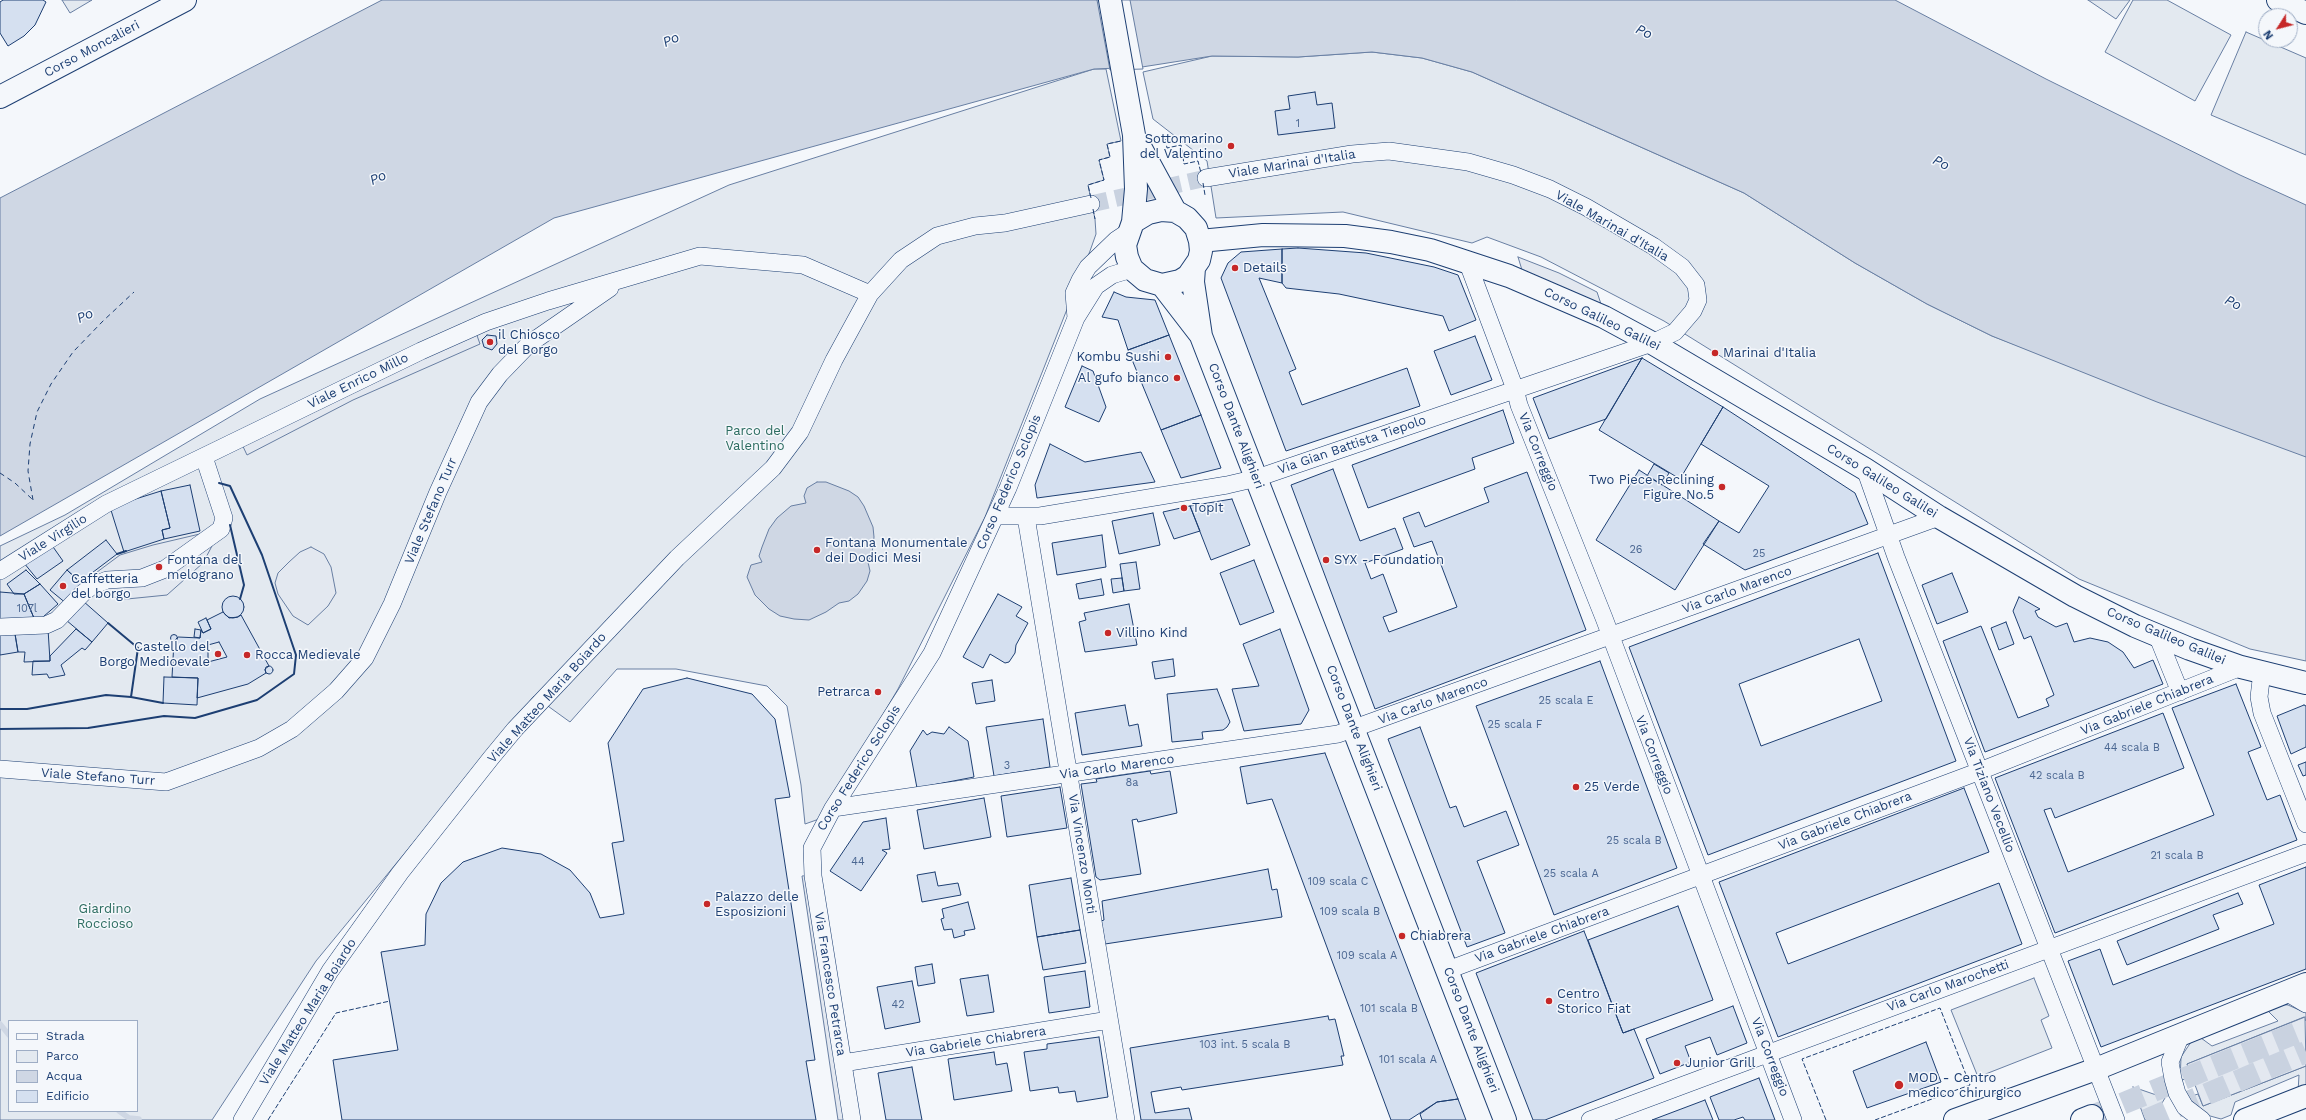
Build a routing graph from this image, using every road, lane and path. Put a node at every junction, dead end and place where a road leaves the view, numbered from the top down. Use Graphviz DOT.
graph roads {
  1 [pos="185,0"];
  2 [pos="1110,0"];
  3 [pos="2278,0"];
  4 [pos="2306,13"];
  5 [pos="0,97"];
  6 [pos="1134,134"];
  7 [pos="1206,178"];
  8 [pos="1091,204"];
  9 [pos="1174,211"];
  10 [pos="1131,227"];
  11 [pos="1200,241"];
  12 [pos="1467,261"];
  13 [pos="1194,268"];
  14 [pos="1132,269"];
  15 [pos="620,280"];
  16 [pos="1162,285"];
  17 [pos="870,294"];
  18 [pos="1076,318"];
  19 [pos="1201,336"];
  20 [pos="1652,342"];
  21 [pos="1515,389"];
  22 [pos="204,457"];
  23 [pos="1865,469"];
  24 [pos="1257,478"];
  25 [pos="106,504"];
  26 [pos="996,516"];
  27 [pos="1026,517"];
  28 [pos="1939,517"];
  29 [pos="1888,535"];
  30 [pos="0,571"];
  31 [pos="0,627"];
  32 [pos="2157,635"];
  33 [pos="1609,637"];
  34 [pos="2251,670"];
  35 [pos="2306,683"];
  36 [pos="2180,692"];
  37 [pos="1354,729"];
  38 [pos="0,769"];
  39 [pos="1980,770"];
  40 [pos="1068,774"];
  41 [pos="833,808"];
  42 [pos="2306,824"];
  43 [pos="812,848"];
  44 [pos="2306,853"];
  45 [pos="1701,876"];
  46 [pos="2049,948"];
  47 [pos="1448,970"];
  48 [pos="2306,984"];
  49 [pos="2286,992"];
  50 [pos="2306,1004"];
  51 [pos="1109,1020"];
  52 [pos="2181,1035"];
  53 [pos="1768,1053"];
  54 [pos="842,1063"];
  55 [pos="2096,1069"];
  56 [pos="2306,1096"];
  57 [pos="242,1120"];
  58 [pos="852,1120"];
  59 [pos="1126,1120"];
  60 [pos="1505,1120"];
  61 [pos="1590,1120"];
  62 [pos="1793,1120"];
  63 [pos="1955,1120"];
  64 [pos="2116,1120"];
  65 [pos="2202,1120"];
  66 [pos="2245,1120"];
  1 -- 5 [label="street, Corso Moncalieri"];
  2 -- 6 [label="street"];
  3 -- 4 [label="street"];
  6 -- 9 [label="street"];
  6 -- 10 [label="street"];
  7 -- 20 [label="street, Viale Marinai d'Italia"];
  8 -- 17 [label="street"];
  9 -- 10 [label="street"];
  9 -- 11 [label="street"];
  10 -- 14 [label="street"];
  10 -- 18 [label="street, Corso Federico Sclopis"];
  11 -- 12 [label="street, Corso Galileo Galilei"];
  11 -- 13 [label="street"];
  12 -- 20 [label="street, Corso Galileo Galilei"];
  12 -- 21 [label="street"];
  13 -- 16 [label="street"];
  13 -- 19 [label="street, Corso Dante Alighieri"];
  14 -- 16 [label="street"];
  14 -- 18 [label="street, Corso Federico Sclopis"];
  15 -- 17 [label="street, Viale Stefano Turr"];
  15 -- 22 [label="street, Viale Enrico Millo"];
  15 -- 38 [label="street, Viale Stefano Turr"];
  16 -- 19 [label="street, Corso Dante Alighieri"];
  17 -- 57 [label="street, Viale Matteo Maria Boiardo"];
  18 -- 26 [label="street, Corso Federico Sclopis"];
  19 -- 24 [label="street, Corso Dante Alighieri"];
  20 -- 21 [label="street, Via Gian Battista Tiepolo"];
  20 -- 23 [label="street, Corso Galileo Galilei"];
  21 -- 24 [label="street, Via Gian Battista Tiepolo"];
  21 -- 33 [label="street, Via Correggio"];
  22 -- 25 [label="street, Viale Enrico Millo"];
  22 -- 31 [label="street"];
  23 -- 28 [label="street, Corso Galileo Galilei"];
  23 -- 29 [label="street, Via Tiziano Vecellio"];
  24 -- 27 [label="street, Via Gian Battista Tiepolo"];
  24 -- 37 [label="street, Corso Dante Alighieri"];
  25 -- 30 [label="street, Viale Virgilio"];
  26 -- 27 [label="street, Via Gian Battista Tiepolo"];
  26 -- 41 [label="street, Corso Federico Sclopis"];
  27 -- 40 [label="street, Via Vincenzo Monti"];
  28 -- 29 [label="street, Via Carlo Marenco"];
  28 -- 32 [label="street, Corso Galileo Galilei"];
  29 -- 33 [label="street, Via Carlo Marenco"];
  29 -- 39 [label="street, Via Tiziano Vecellio"];
  32 -- 34 [label="street, Corso Galileo Galilei"];
  32 -- 36 [label="street"];
  33 -- 37 [label="street, Via Carlo Marenco"];
  33 -- 45 [label="street, Via Correggio"];
  34 -- 35 [label="street, Corso Galileo Galilei"];
  34 -- 36 [label="street, Via Gabriele Chiabrera"];
  34 -- 42 [label="street"];
  36 -- 39 [label="street, Via Gabriele Chiabrera"];
  37 -- 40 [label="street, Via Carlo Marenco"];
  37 -- 47 [label="street, Corso Dante Alighieri"];
  39 -- 45 [label="street, Via Gabriele Chiabrera"];
  39 -- 46 [label="street, Via Tiziano Vecellio"];
  40 -- 41 [label="street, Via Carlo Marenco"];
  40 -- 51 [label="street, Via Vincenzo Monti"];
  41 -- 43 [label="street, Corso Federico Sclopis"];
  43 -- 54 [label="street, Via Francesco Petrarca"];
  44 -- 46 [label="street, Via Carlo Marochetti"];
  45 -- 47 [label="street, Via Gabriele Chiabrera"];
  45 -- 53 [label="street, Via Correggio"];
  46 -- 53 [label="street, Via Carlo Marochetti"];
  46 -- 55 [label="street, Via Tiziano Vecellio"];
  47 -- 60 [label="street, Corso Dante Alighieri"];
  48 -- 49 [label="street"];
  49 -- 50 [label="street"];
  49 -- 52 [label="street"];
  51 -- 54 [label="street, Via Gabriele Chiabrera"];
  51 -- 59 [label="street, Via Vincenzo Monti"];
  52 -- 55 [label="street"];
  52 -- 65 [label="street"];
  53 -- 61 [label="street, Via Carlo Marochetti"];
  53 -- 62 [label="street, Via Correggio"];
  54 -- 58 [label="street, Via Francesco Petrarca"];
  55 -- 63 [label="street"];
  55 -- 64 [label="street, Via Tiziano Vecellio"];
  56 -- 66 [label="street"];
}
